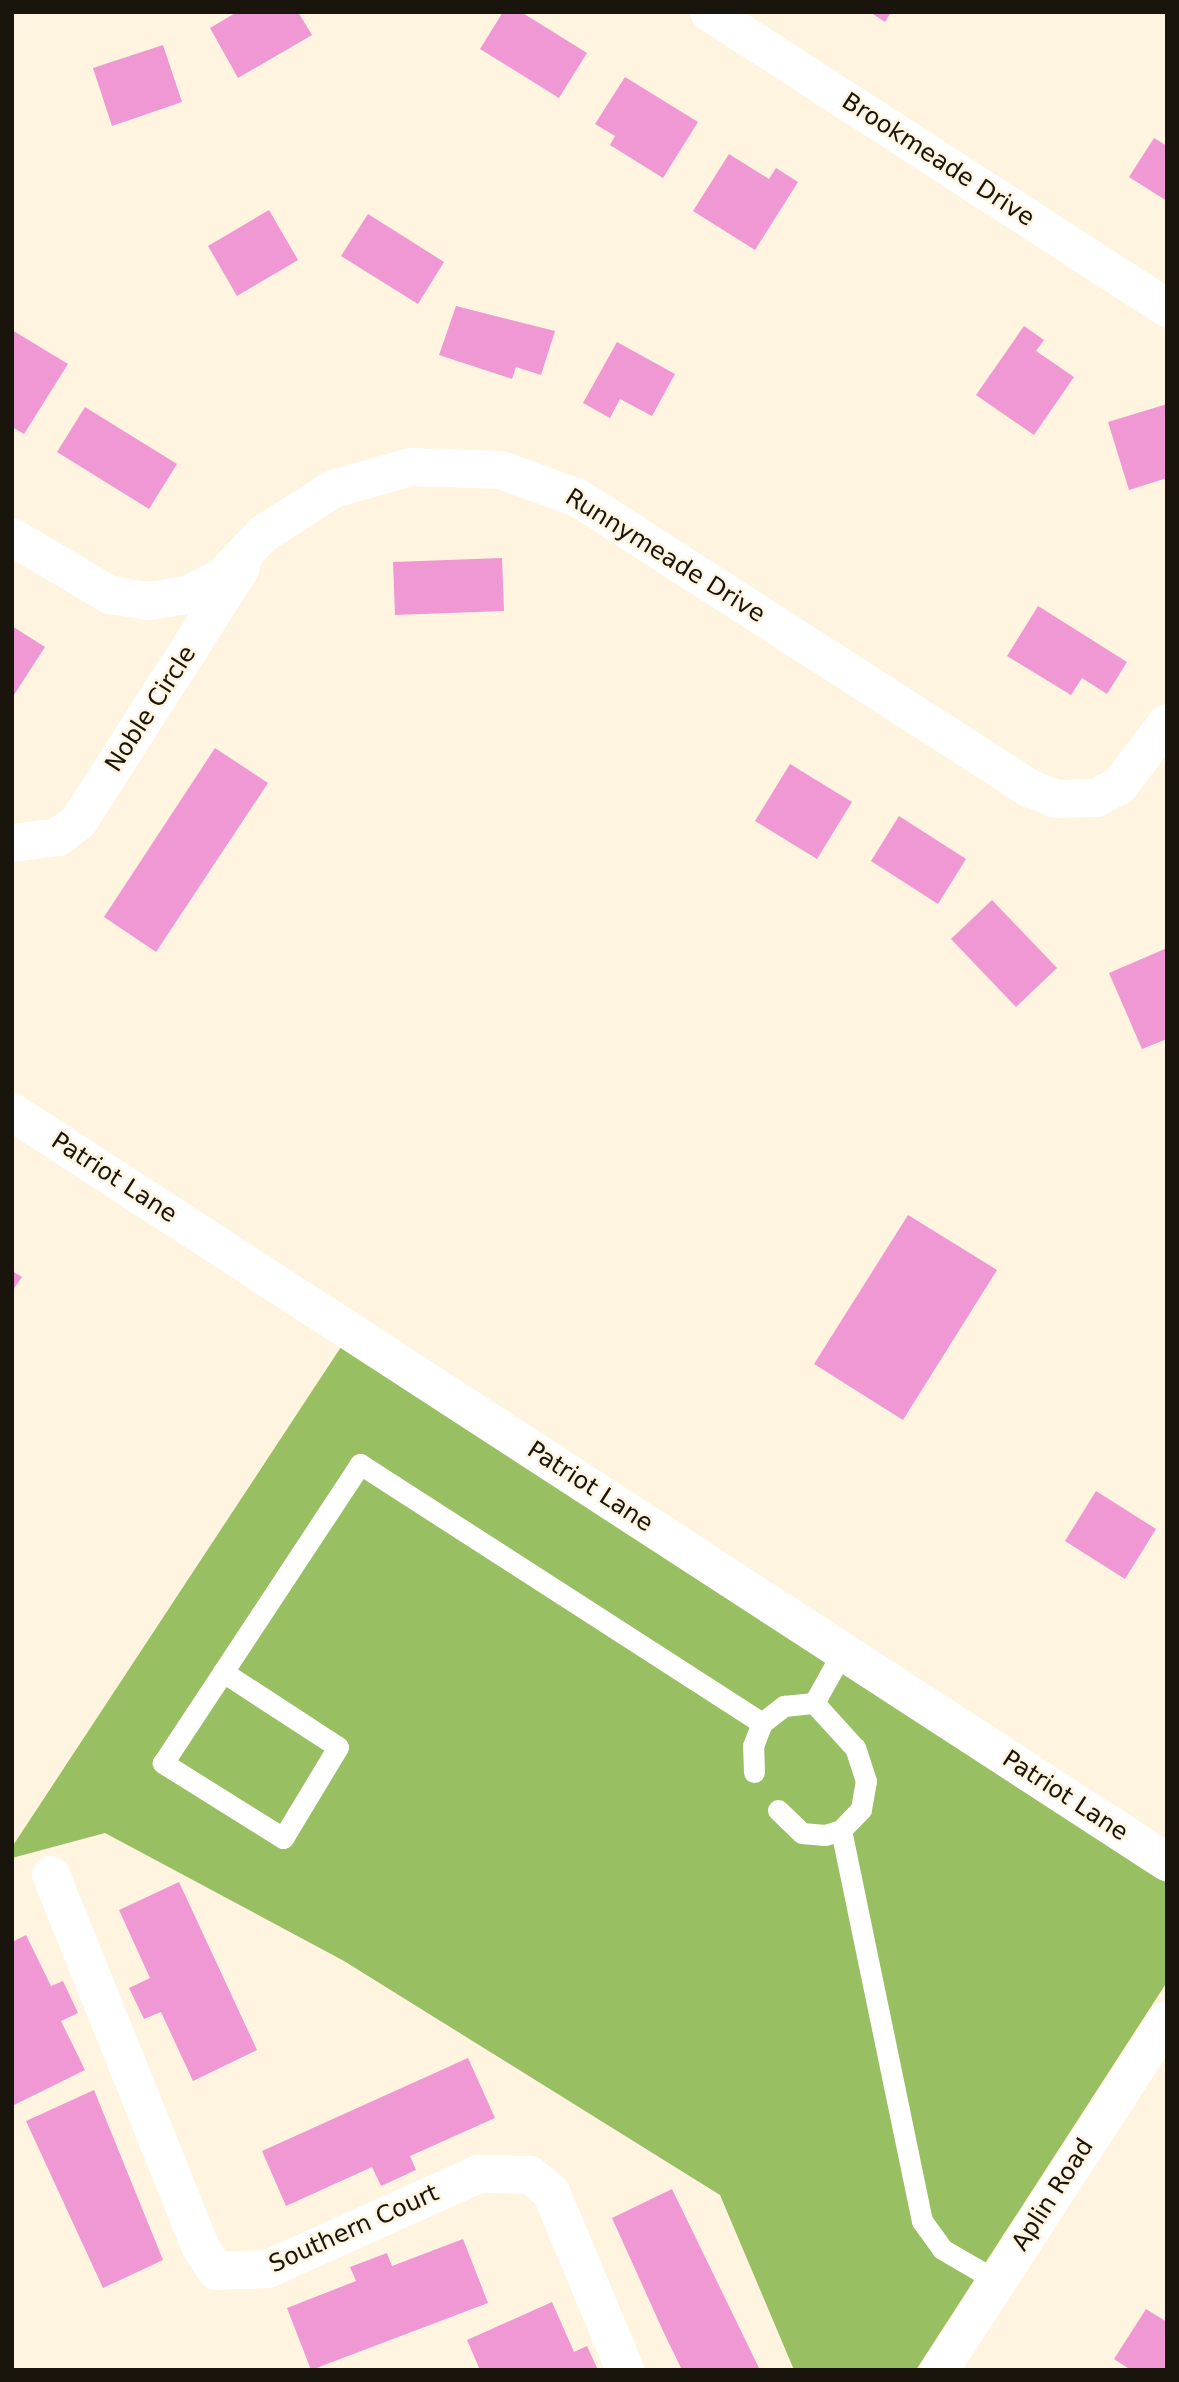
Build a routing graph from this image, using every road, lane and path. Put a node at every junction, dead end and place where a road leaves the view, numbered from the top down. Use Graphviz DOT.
graph roads {
  1 [pos="709,12"];
  2 [pos="1167,308"];
  3 [pos="263,534"];
  4 [pos="12,537"];
  5 [pos="1167,723"];
  6 [pos="12,843"];
  7 [pos="12,1112"];
  8 [pos="843,1651"];
  9 [pos="223,1672"];
  10 [pos="814,1703"];
  11 [pos="762,1723"];
  12 [pos="754,1772"];
  13 [pos="778,1810"];
  14 [pos="841,1830"];
  15 [pos="1167,1862"];
  16 [pos="51,1875"];
  17 [pos="1167,2020"];
  18 [pos="997,2281"];
  19 [pos="625,2370"];
  20 [pos="940,2370"];
  1 -- 2 [label="street, Brookmeade Drive"];
  3 -- 4 [label="street, Runnymeade Drive"];
  3 -- 5 [label="street, Runnymeade Drive"];
  3 -- 6 [label="street, Noble Circle"];
  7 -- 8 [label="street, Patriot Lane"];
  8 -- 10 [label="lane"];
  8 -- 15 [label="street, Patriot Lane"];
  9 -- 9 [label="lane"];
  9 -- 11 [label="lane"];
  10 -- 11 [label="lane"];
  10 -- 14 [label="lane"];
  11 -- 12 [label="lane"];
  13 -- 14 [label="lane"];
  14 -- 18 [label="lane"];
  16 -- 19 [label="street, Southern Court"];
  17 -- 18 [label="street, Aplin Road"];
  18 -- 20 [label="street, Aplin Road"];
}
